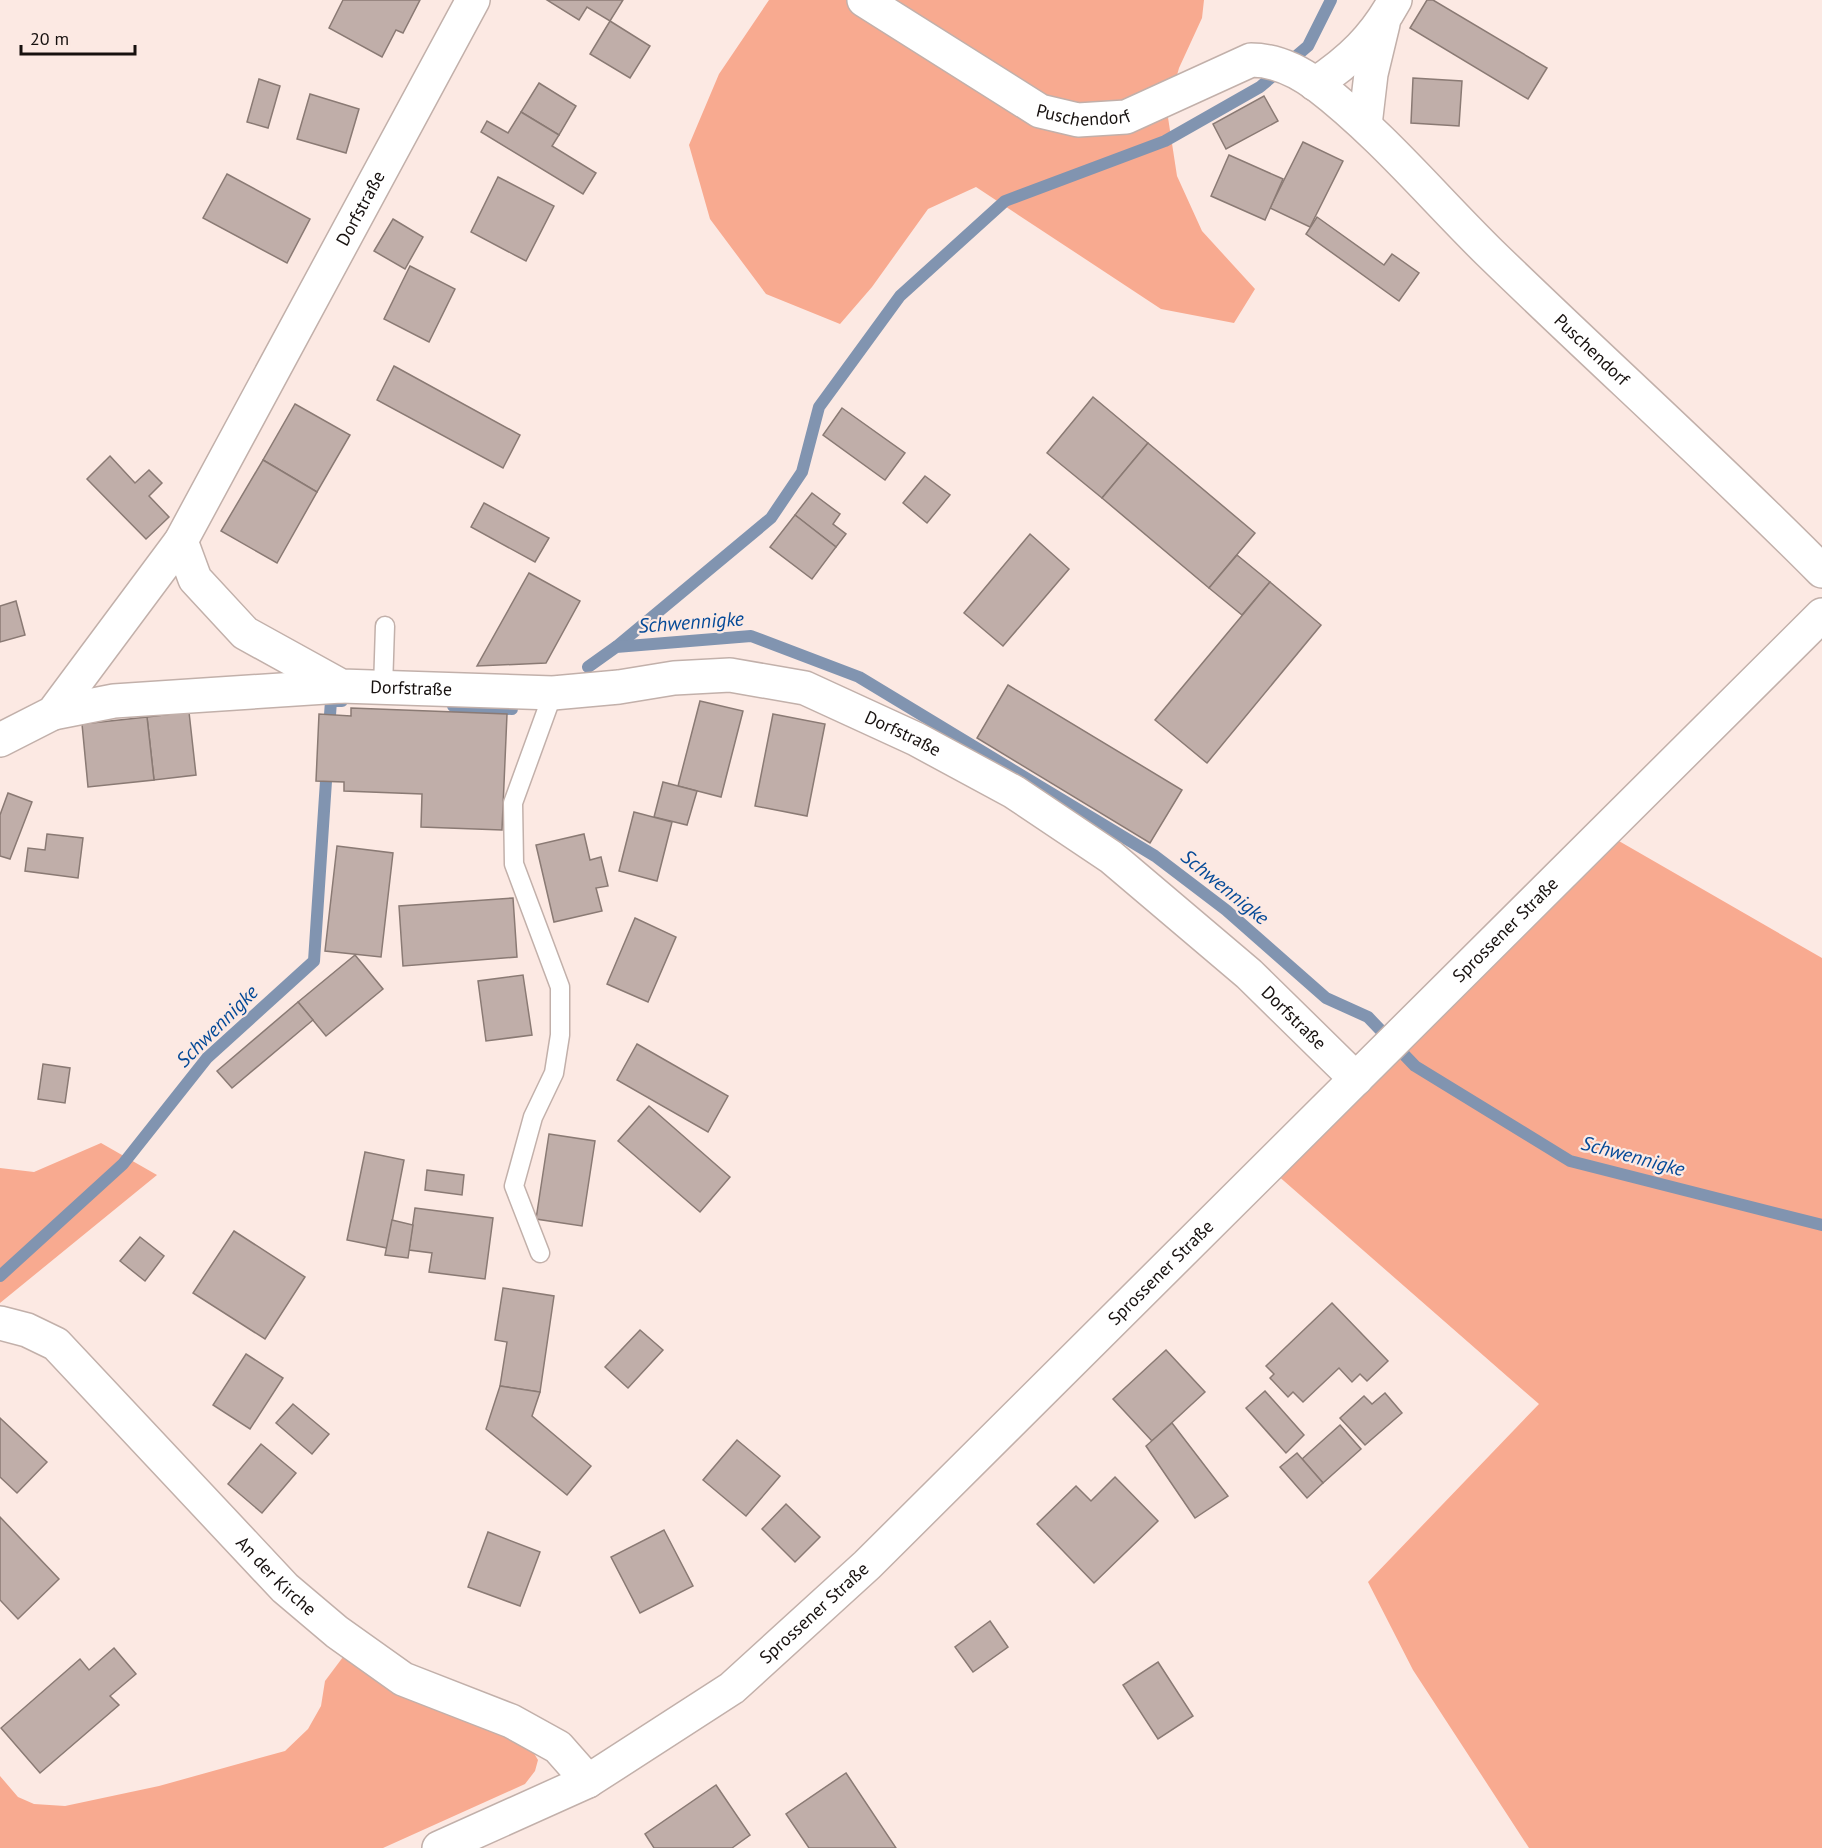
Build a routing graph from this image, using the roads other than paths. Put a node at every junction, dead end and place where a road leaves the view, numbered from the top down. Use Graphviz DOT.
graph roads {
  1 [pos="473,0"];
  2 [pos="864,0"];
  3 [pos="1389,10"];
  4 [pos="1294,73"];
  5 [pos="1365,125"];
  6 [pos="181,541"];
  7 [pos="1822,571"];
  8 [pos="1822,615"];
  9 [pos="385,626"];
  10 [pos="341,686"];
  11 [pos="383,688"];
  12 [pos="553,693"];
  13 [pos="53,713"];
  14 [pos="0,740"];
  15 [pos="1367,1068"];
  16 [pos="540,1253"];
  17 [pos="0,1323"];
  18 [pos="588,1781"];
  19 [pos="439,1848"];
  1 -- 6 [label="street, Dorfstraße"];
  2 -- 4 [label="street, Puschendorf"];
  3 -- 4 [label="street, Puschendorf"];
  3 -- 5 [label="street, Puschendorf"];
  4 -- 5 [label="street, Puschendorf"];
  5 -- 7 [label="street, Puschendorf"];
  6 -- 10 [label="street, Dorfstraße"];
  6 -- 13 [label="street, Dorfstraße"];
  8 -- 15 [label="street, Sprossener Straße"];
  9 -- 11 [label="lane"];
  10 -- 11 [label="street, Dorfstraße"];
  10 -- 13 [label="street, Dorfstraße"];
  11 -- 12 [label="street, Dorfstraße"];
  12 -- 15 [label="street, Dorfstraße"];
  12 -- 16 [label="lane"];
  13 -- 14 [label="street, Dorfstraße"];
  15 -- 18 [label="street, Sprossener Straße"];
  17 -- 18 [label="street, An der Kirche"];
  18 -- 19 [label="street, Sprossener Straße"];
}
